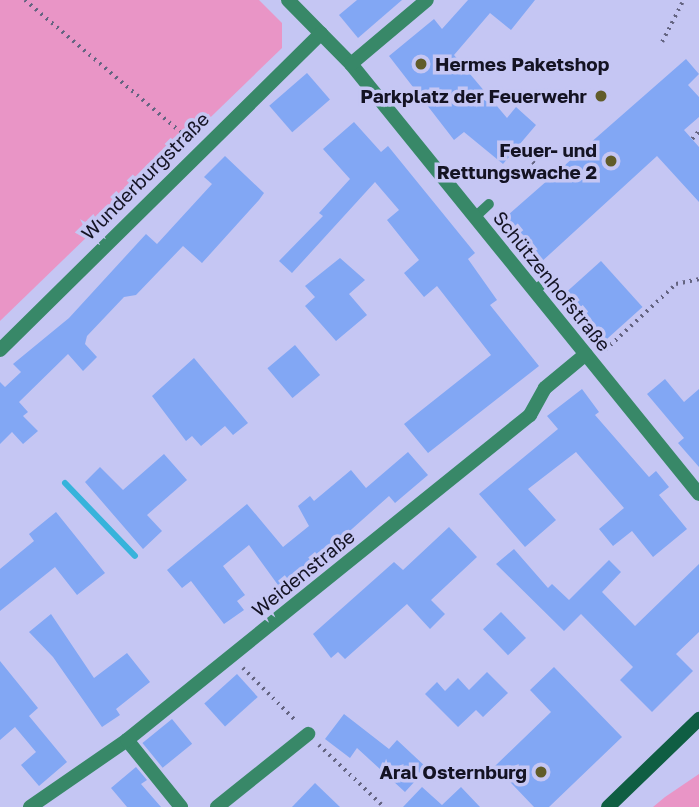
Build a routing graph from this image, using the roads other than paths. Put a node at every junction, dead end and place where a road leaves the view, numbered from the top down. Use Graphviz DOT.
graph roads {
  1 [pos="288,0"];
  2 [pos="427,0"];
  3 [pos="321,33"];
  4 [pos="351,64"];
  5 [pos="489,204"];
  6 [pos="475,217"];
  7 [pos="550,278"];
  8 [pos="534,291"];
  9 [pos="0,350"];
  10 [pos="589,358"];
  11 [pos="699,494"];
  12 [pos="699,719"];
  13 [pos="308,734"];
  14 [pos="127,740"];
  15 [pos="30,807"];
  16 [pos="181,807"];
  17 [pos="217,807"];
  18 [pos="608,807"];
  1 -- 3 [label="street, Schützenhofstraße"];
  2 -- 4 [label="street"];
  3 -- 4 [label="street, Schützenhofstraße"];
  3 -- 9 [label="street, Wunderburgstraße"];
  4 -- 6 [label="street, Schützenhofstraße"];
  5 -- 6 [label="lane"];
  6 -- 8 [label="street, Schützenhofstraße"];
  7 -- 8 [label="lane"];
  8 -- 10 [label="street, Schützenhofstraße"];
  10 -- 11 [label="street, Schützenhofstraße"];
  10 -- 14 [label="street, Weidenstraße"];
  12 -- 18 [label="street"];
  13 -- 17 [label="street"];
  14 -- 15 [label="street, Weidenstraße"];
  14 -- 16 [label="street"];
}
